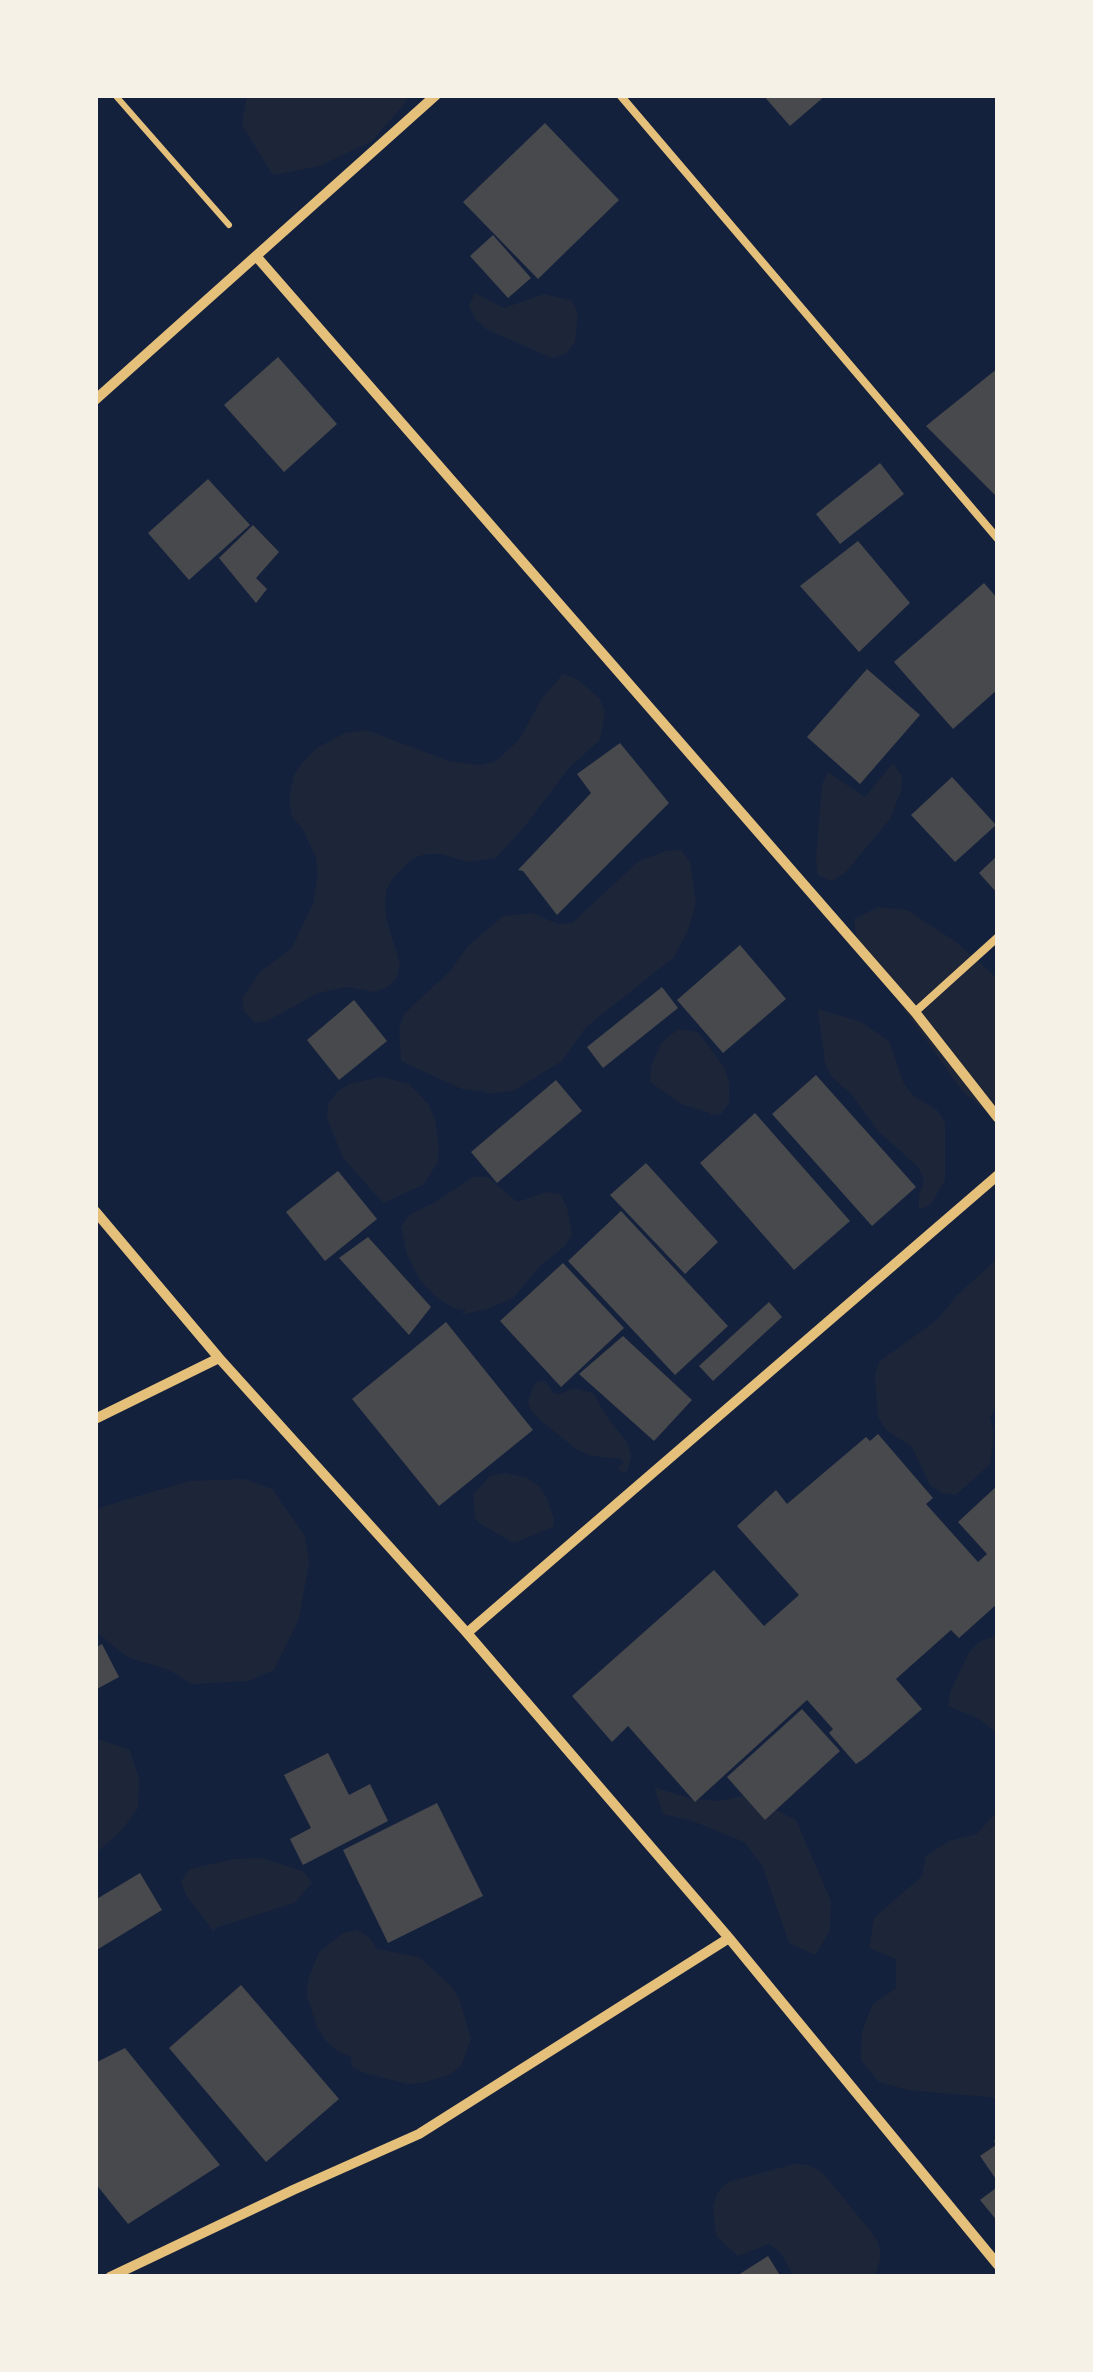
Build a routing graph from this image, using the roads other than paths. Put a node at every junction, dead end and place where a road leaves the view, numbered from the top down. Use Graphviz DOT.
graph roads {
  1 [pos="436,95"];
  2 [pos="620,95"];
  3 [pos="256,256"];
  4 [pos="95,400"];
  5 [pos="998,539"];
  6 [pos="998,937"];
  7 [pos="915,1012"];
  8 [pos="998,1118"];
  9 [pos="998,1175"];
  10 [pos="95,1211"];
  11 [pos="219,1358"];
  12 [pos="95,1419"];
  13 [pos="467,1634"];
  14 [pos="729,1938"];
  15 [pos="998,2265"];
  16 [pos="110,2277"];
  1 -- 3 [label="street"];
  2 -- 5 [label="lane"];
  3 -- 4 [label="street"];
  3 -- 7 [label="street"];
  6 -- 7 [label="lane"];
  7 -- 8 [label="street"];
  9 -- 13 [label="street"];
  10 -- 11 [label="street"];
  11 -- 12 [label="street"];
  11 -- 13 [label="street"];
  13 -- 14 [label="street"];
  14 -- 15 [label="street"];
  14 -- 16 [label="street"];
}
